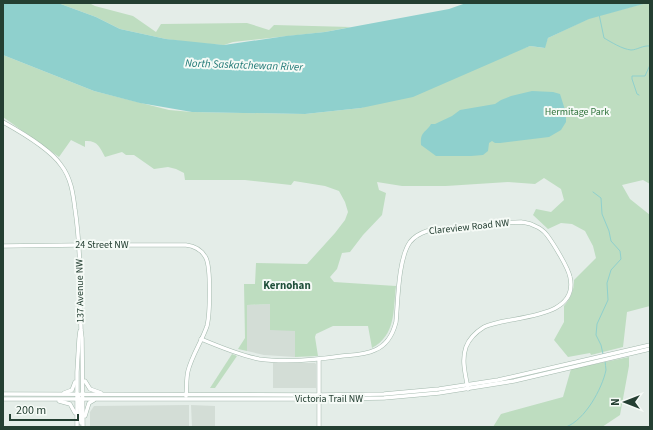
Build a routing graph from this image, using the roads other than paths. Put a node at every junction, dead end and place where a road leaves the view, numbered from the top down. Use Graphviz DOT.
graph roads {
  1 [pos="3,122"];
  2 [pos="79,245"];
  3 [pos="3,246"];
  4 [pos="80,330"];
  5 [pos="201,338"];
  6 [pos="650,345"];
  7 [pos="650,350"];
  8 [pos="615,355"];
  9 [pos="319,359"];
  10 [pos="77,372"];
  11 [pos="83,376"];
  12 [pos="468,387"];
  13 [pos="3,394"];
  14 [pos="59,395"];
  15 [pos="105,395"];
  16 [pos="80,397"];
  17 [pos="186,397"];
  18 [pos="319,397"];
  19 [pos="3,399"];
  20 [pos="50,399"];
  21 [pos="95,399"];
  22 [pos="77,416"];
  23 [pos="83,421"];
  24 [pos="77,427"];
  25 [pos="82,427"];
  26 [pos="319,427"];
  1 -- 2 [label="street, 137 Avenue NW"];
  2 -- 3 [label="street, 24 Street NW"];
  2 -- 4 [label="street, 137 Avenue NW"];
  2 -- 5 [label="street, 24 Street NW"];
  4 -- 10 [label="street, 137 Avenue NW"];
  4 -- 11 [label="street, 137 Avenue NW"];
  5 -- 9 [label="street, Clareview Road NW"];
  5 -- 17 [label="street"];
  6 -- 8 [label="street, Victoria Trail NW"];
  7 -- 8 [label="street, Victoria Trail NW"];
  8 -- 12 [label="street, Victoria Trail NW"];
  9 -- 12 [label="street, Clareview Road NW"];
  9 -- 18 [label="street"];
  10 -- 14 [label="street"];
  10 -- 16 [label="street, 137 Avenue NW"];
  11 -- 15 [label="street"];
  11 -- 16 [label="street, 137 Avenue NW"];
  12 -- 18 [label="street, Victoria Trail NW"];
  13 -- 14 [label="street, Victoria Trail NW"];
  14 -- 16 [label="street, Victoria Trail NW"];
  15 -- 16 [label="street, Victoria Trail NW"];
  15 -- 17 [label="street, Victoria Trail NW"];
  16 -- 20 [label="street, Victoria Trail NW"];
  16 -- 21 [label="street, Victoria Trail NW"];
  16 -- 22 [label="street, 137 Avenue NW"];
  16 -- 23 [label="street, 137 Avenue NW"];
  16 -- 25 [label="street"];
  17 -- 18 [label="street, Victoria Trail NW"];
  17 -- 21 [label="street, Victoria Trail NW"];
  18 -- 26 [label="street"];
  19 -- 20 [label="street, Victoria Trail NW"];
  20 -- 22 [label="street"];
  21 -- 23 [label="street"];
  22 -- 24 [label="street, 137 Avenue NW"];
  23 -- 25 [label="street, 137 Avenue NW"];
}
